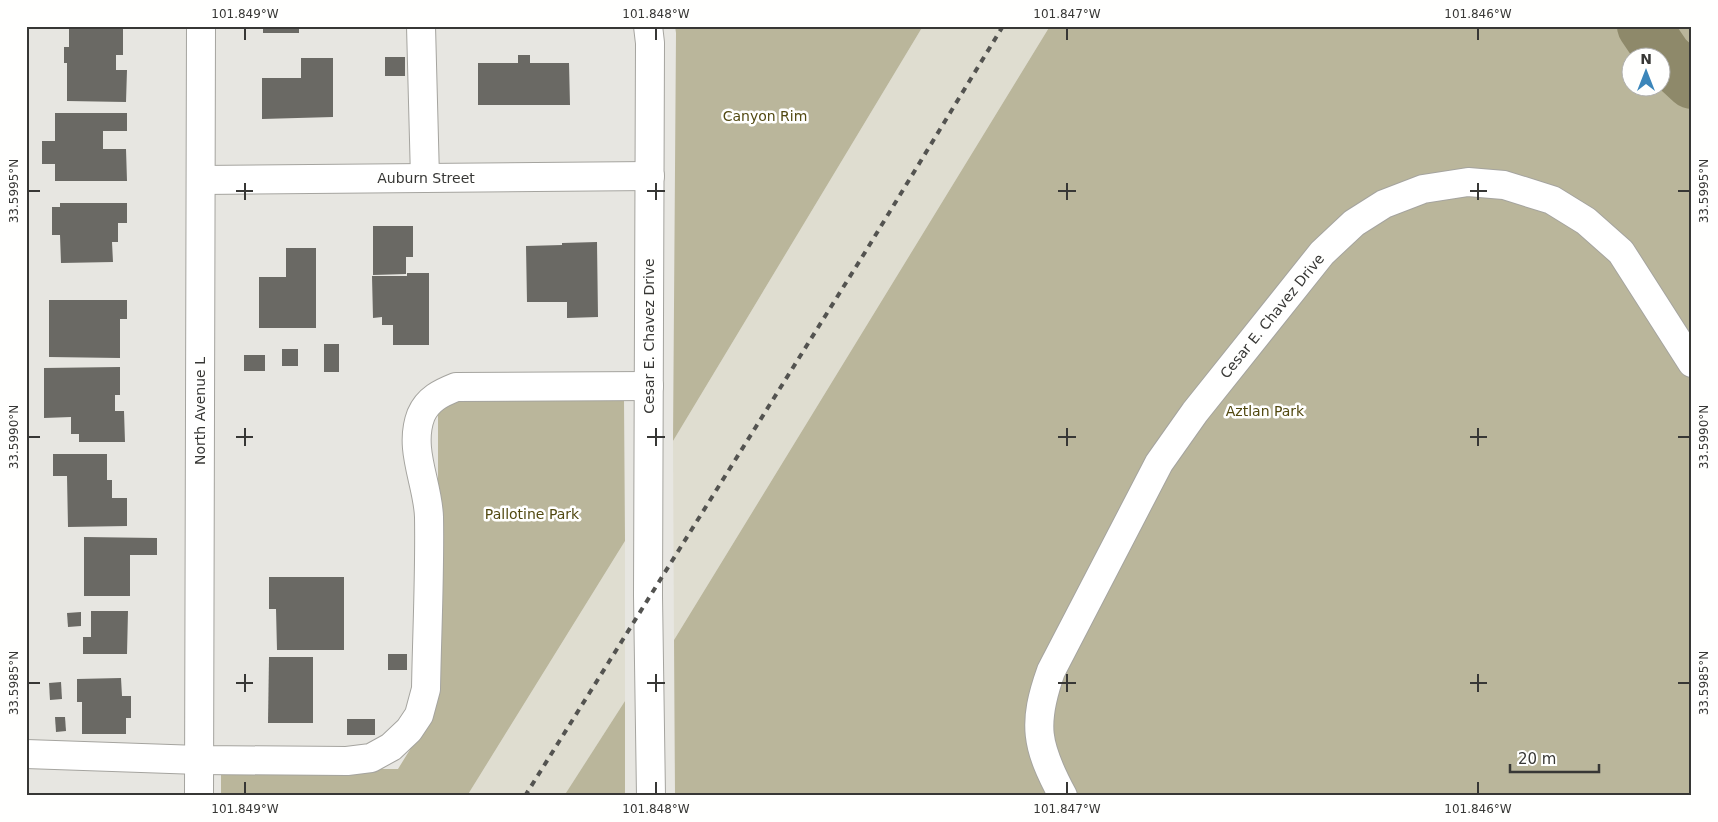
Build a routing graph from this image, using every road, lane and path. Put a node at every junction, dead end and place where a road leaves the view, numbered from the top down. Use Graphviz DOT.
graph roads {
  1 [pos="201,26"];
  2 [pos="421,26"];
  3 [pos="648,26"];
  4 [pos="650,176"];
  5 [pos="425,178"];
  6 [pos="201,180"];
  7 [pos="1692,364"];
  8 [pos="649,386"];
  9 [pos="26,754"];
  10 [pos="199,760"];
  11 [pos="199,796"];
  12 [pos="651,796"];
  13 [pos="1063,796"];
  1 -- 6 [label="street, North Avenue L"];
  2 -- 5 [label="street"];
  3 -- 4 [label="street, Cesar E. Chavez Drive"];
  4 -- 5 [label="street, Auburn Street"];
  4 -- 8 [label="street, Cesar E. Chavez Drive"];
  5 -- 6 [label="street, Auburn Street"];
  6 -- 10 [label="street, North Avenue L"];
  7 -- 13 [label="street, Cesar E. Chavez Drive"];
  8 -- 10 [label="street"];
  8 -- 12 [label="street, Cesar E. Chavez Drive"];
  9 -- 10 [label="street"];
  10 -- 11 [label="street, North Avenue L"];
}
